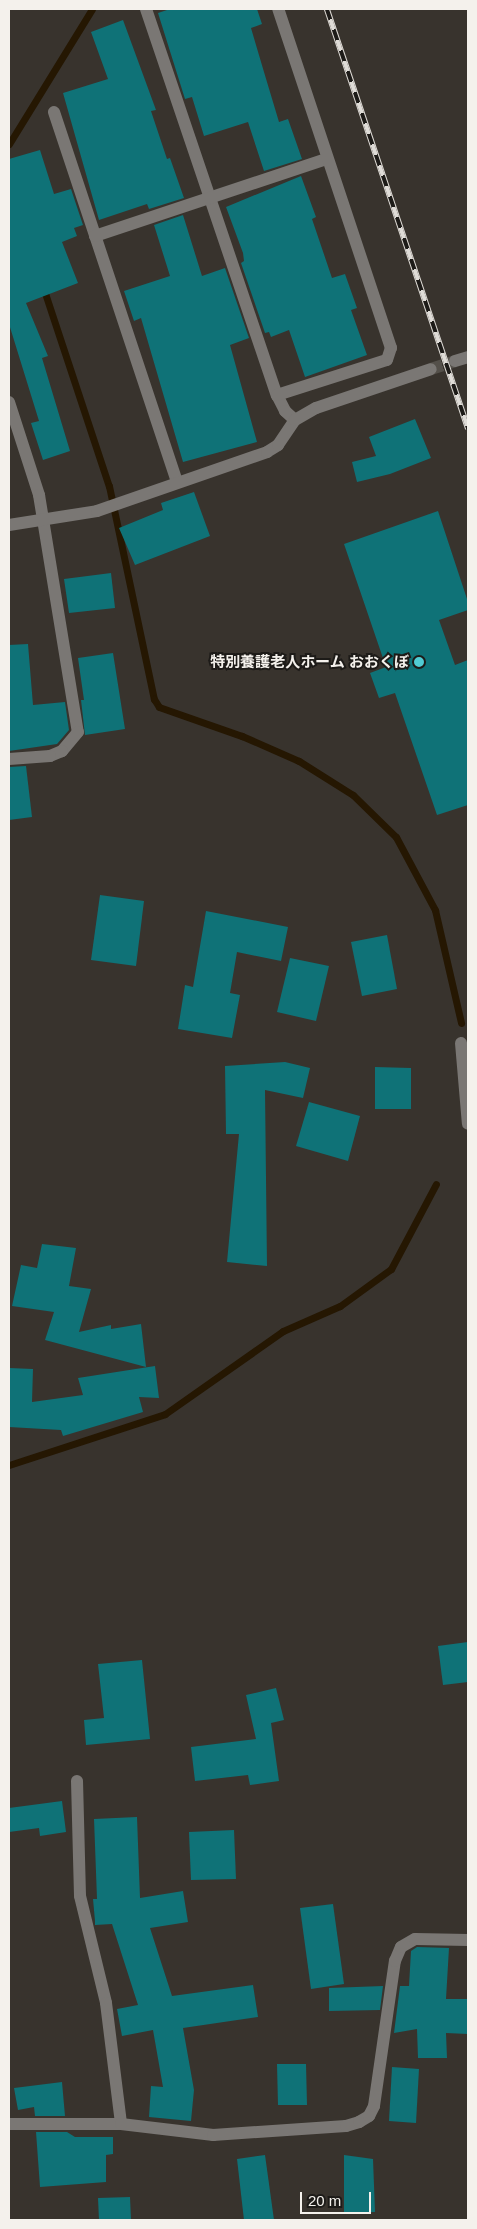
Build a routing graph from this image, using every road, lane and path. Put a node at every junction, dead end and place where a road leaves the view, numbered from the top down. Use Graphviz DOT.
graph roads {
  1 [pos="146,9"];
  2 [pos="278,9"];
  3 [pos="54,112"];
  4 [pos="326,159"];
  5 [pos="212,198"];
  6 [pos="95,236"];
  7 [pos="468,357"];
  8 [pos="455,361"];
  9 [pos="431,370"];
  10 [pos="277,395"];
  11 [pos="9,402"];
  12 [pos="295,420"];
  13 [pos="177,482"];
  14 [pos="43,522"];
  15 [pos="9,525"];
  16 [pos="9,759"];
  17 [pos="461,1043"];
  18 [pos="468,1124"];
  19 [pos="77,1781"];
  20 [pos="468,1940"];
  21 [pos="9,2124"];
  22 [pos="121,2124"];
  1 -- 5 [label="street"];
  2 -- 4 [label="street"];
  3 -- 6 [label="street"];
  4 -- 5 [label="street"];
  4 -- 10 [label="street"];
  5 -- 6 [label="street"];
  5 -- 10 [label="street"];
  6 -- 13 [label="street"];
  7 -- 8 [label="street"];
  9 -- 12 [label="street"];
  10 -- 12 [label="street"];
  11 -- 14 [label="street"];
  12 -- 13 [label="street"];
  13 -- 14 [label="street"];
  14 -- 15 [label="street"];
  14 -- 16 [label="street"];
  17 -- 18 [label="street"];
  19 -- 22 [label="street"];
  20 -- 22 [label="street"];
  21 -- 22 [label="street"];
}
